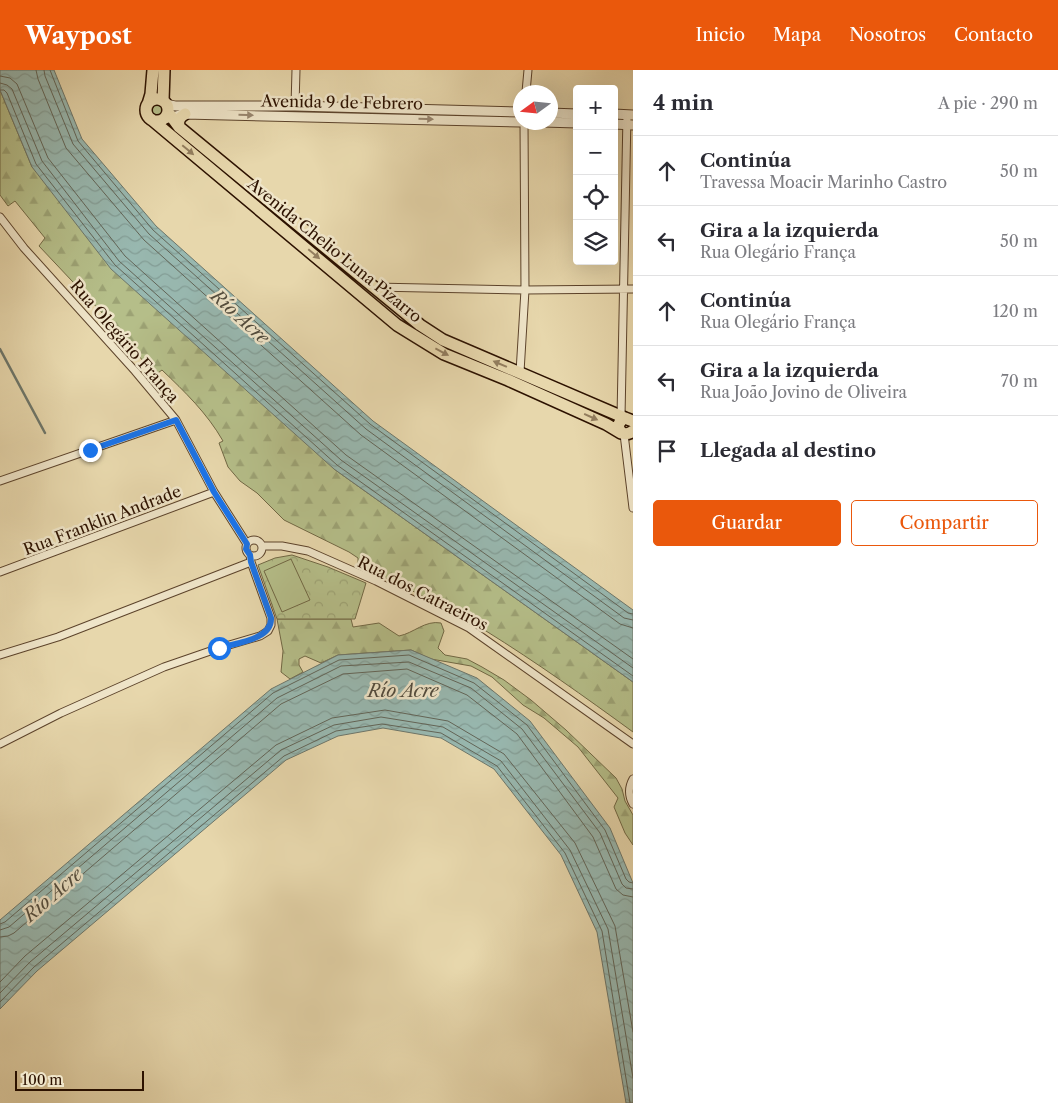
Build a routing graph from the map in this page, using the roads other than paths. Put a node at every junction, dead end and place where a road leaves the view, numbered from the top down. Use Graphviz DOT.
graph roads {
  1 [pos="153,70"];
  2 [pos="164,70"];
  3 [pos="296,70"];
  4 [pos="528,70"];
  5 [pos="527,85"];
  6 [pos="295,106"];
  7 [pos="164,112"];
  8 [pos="513,112"];
  9 [pos="558,113"];
  10 [pos="185,114"];
  11 [pos="573,114"];
  12 [pos="630,115"];
  13 [pos="513,122"];
  14 [pos="558,122"];
  15 [pos="573,123"];
  16 [pos="629,125"];
  17 [pos="179,127"];
  18 [pos="522,130"];
  19 [pos="0,217"];
  20 [pos="374,287"];
  21 [pos="622,289"];
  22 [pos="633,289"];
  23 [pos="525,290"];
  24 [pos="520,372"];
  25 [pos="629,419"];
  26 [pos="176,420"];
  27 [pos="627,435"];
  28 [pos="0,481"];
  29 [pos="214,492"];
  30 [pos="633,508"];
  31 [pos="247,544"];
  32 [pos="262,546"];
  33 [pos="251,559"];
  34 [pos="0,572"];
  35 [pos="0,655"];
  36 [pos="0,744"];
  37 [pos="633,744"];
  38 [pos="633,780"];
  39 [pos="633,804"];
  1 -- 7 [label="main road"];
  2 -- 7 [label="main road"];
  3 -- 6 [label="street"];
  4 -- 5 [label="street"];
  6 -- 7 [label="street, Avenida 9 de Febrero"];
  6 -- 8 [label="street, Avenida 9 de Febrero"];
  7 -- 10 [label="street, Avenida 9 de Febrero"];
  7 -- 17 [label="main road, Avenida Chelio Luna Pizarro"];
  7 -- 27 [label="main road, Avenida Chelio Luna Pizarro, one-way"];
  9 -- 11 [label="street"];
  10 -- 13 [label="street, Avenida 9 de Febrero, one-way"];
  10 -- 17 [label="main road"];
  12 -- 16 [label="street"];
  14 -- 15 [label="street"];
  16 -- 21 [label="street"];
  17 -- 20 [label="main road, Avenida Chelio Luna Pizarro"];
  18 -- 23 [label="street"];
  19 -- 26 [label="street, Rua Olegário França"];
  20 -- 23 [label="street"];
  24 -- 20 [label="main road, Avenida Chelio Luna Pizarro, one-way"];
  21 -- 22 [label="street"];
  21 -- 23 [label="street"];
  21 -- 25 [label="street"];
  23 -- 24 [label="street"];
  24 -- 25 [label="main road, Avenida Chelio Luna Pizarro"];
  25 -- 27 [label="main road"];
  26 -- 28 [label="street"];
  26 -- 29 [label="street, Rua Olegário França"];
  27 -- 30 [label="street"];
  29 -- 31 [label="street, Rua Olegário França"];
  29 -- 34 [label="street, Rua Franklin Andrade"];
  31 -- 32 [label="street"];
  31 -- 33 [label="street"];
  32 -- 33 [label="street"];
  32 -- 37 [label="street, Rua dos Catraeiros"];
  33 -- 35 [label="street"];
  33 -- 36 [label="street"];
  38 -- 39 [label="street"];
}
